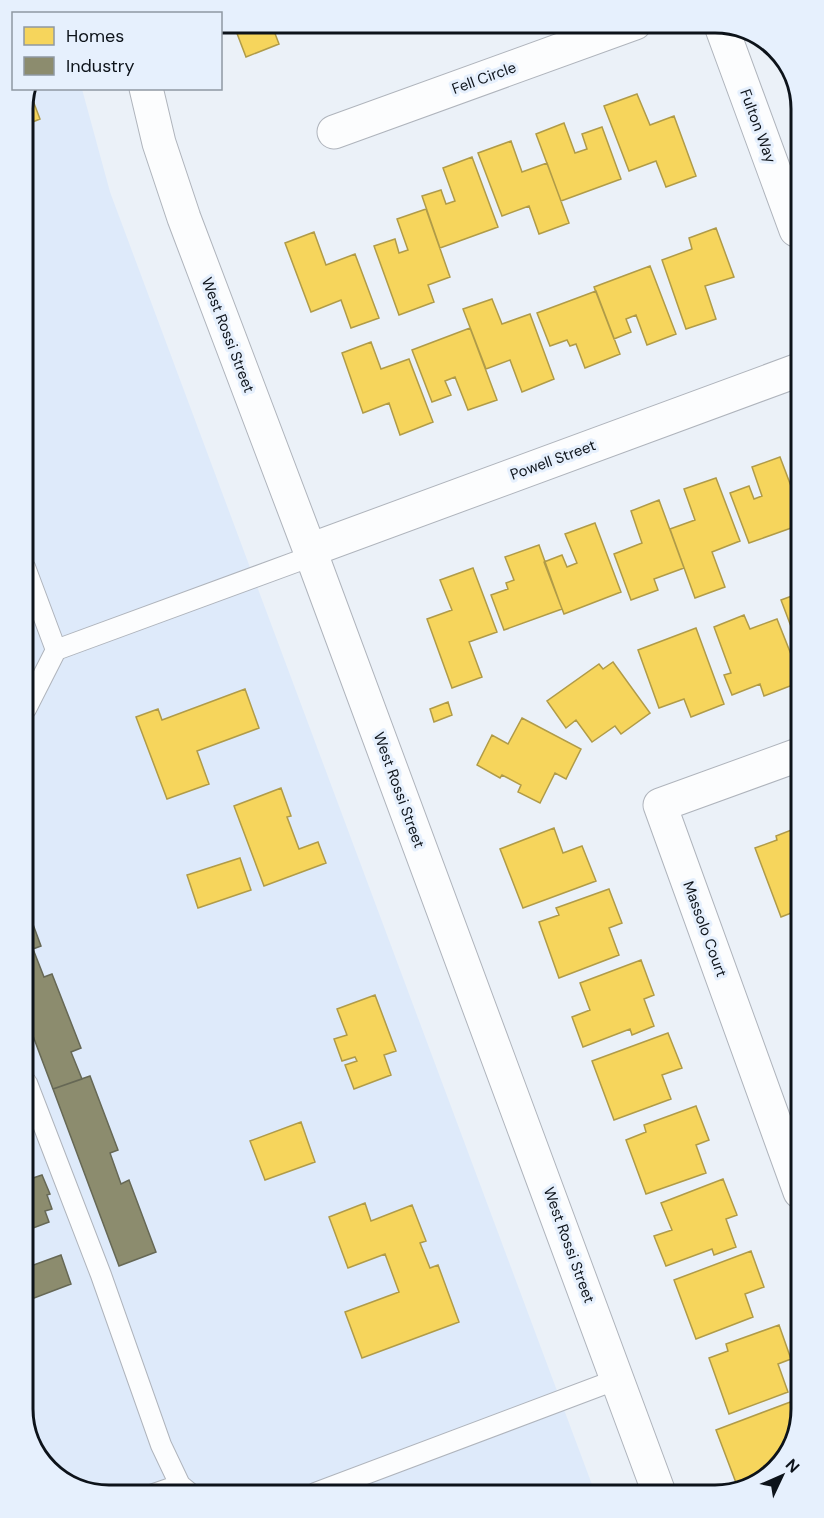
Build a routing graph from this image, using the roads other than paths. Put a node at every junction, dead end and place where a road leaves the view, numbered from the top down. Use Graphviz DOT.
graph roads {
  1 [pos="607,33"];
  2 [pos="724,33"];
  3 [pos="146,90"];
  4 [pos="334,132"];
  5 [pos="791,216"];
  6 [pos="791,373"];
  7 [pos="311,553"];
  8 [pos="33,607"];
  9 [pos="56,650"];
  10 [pos="33,695"];
  11 [pos="791,757"];
  12 [pos="33,1099"];
  13 [pos="789,1126"];
  14 [pos="618,1379"];
  15 [pos="182,1485"];
  16 [pos="336,1485"];
  17 [pos="656,1485"];
  1 -- 4 [label="street, Fell Circle"];
  2 -- 5 [label="street, Fulton Way"];
  3 -- 7 [label="street, West Rossi Street"];
  6 -- 7 [label="street, Powell Street"];
  7 -- 9 [label="lane"];
  7 -- 14 [label="street, West Rossi Street"];
  8 -- 9 [label="lane"];
  9 -- 10 [label="lane"];
  11 -- 13 [label="street, Massolo Court"];
  12 -- 15 [label="lane"];
  14 -- 16 [label="lane"];
  14 -- 17 [label="street, West Rossi Street"];
}
